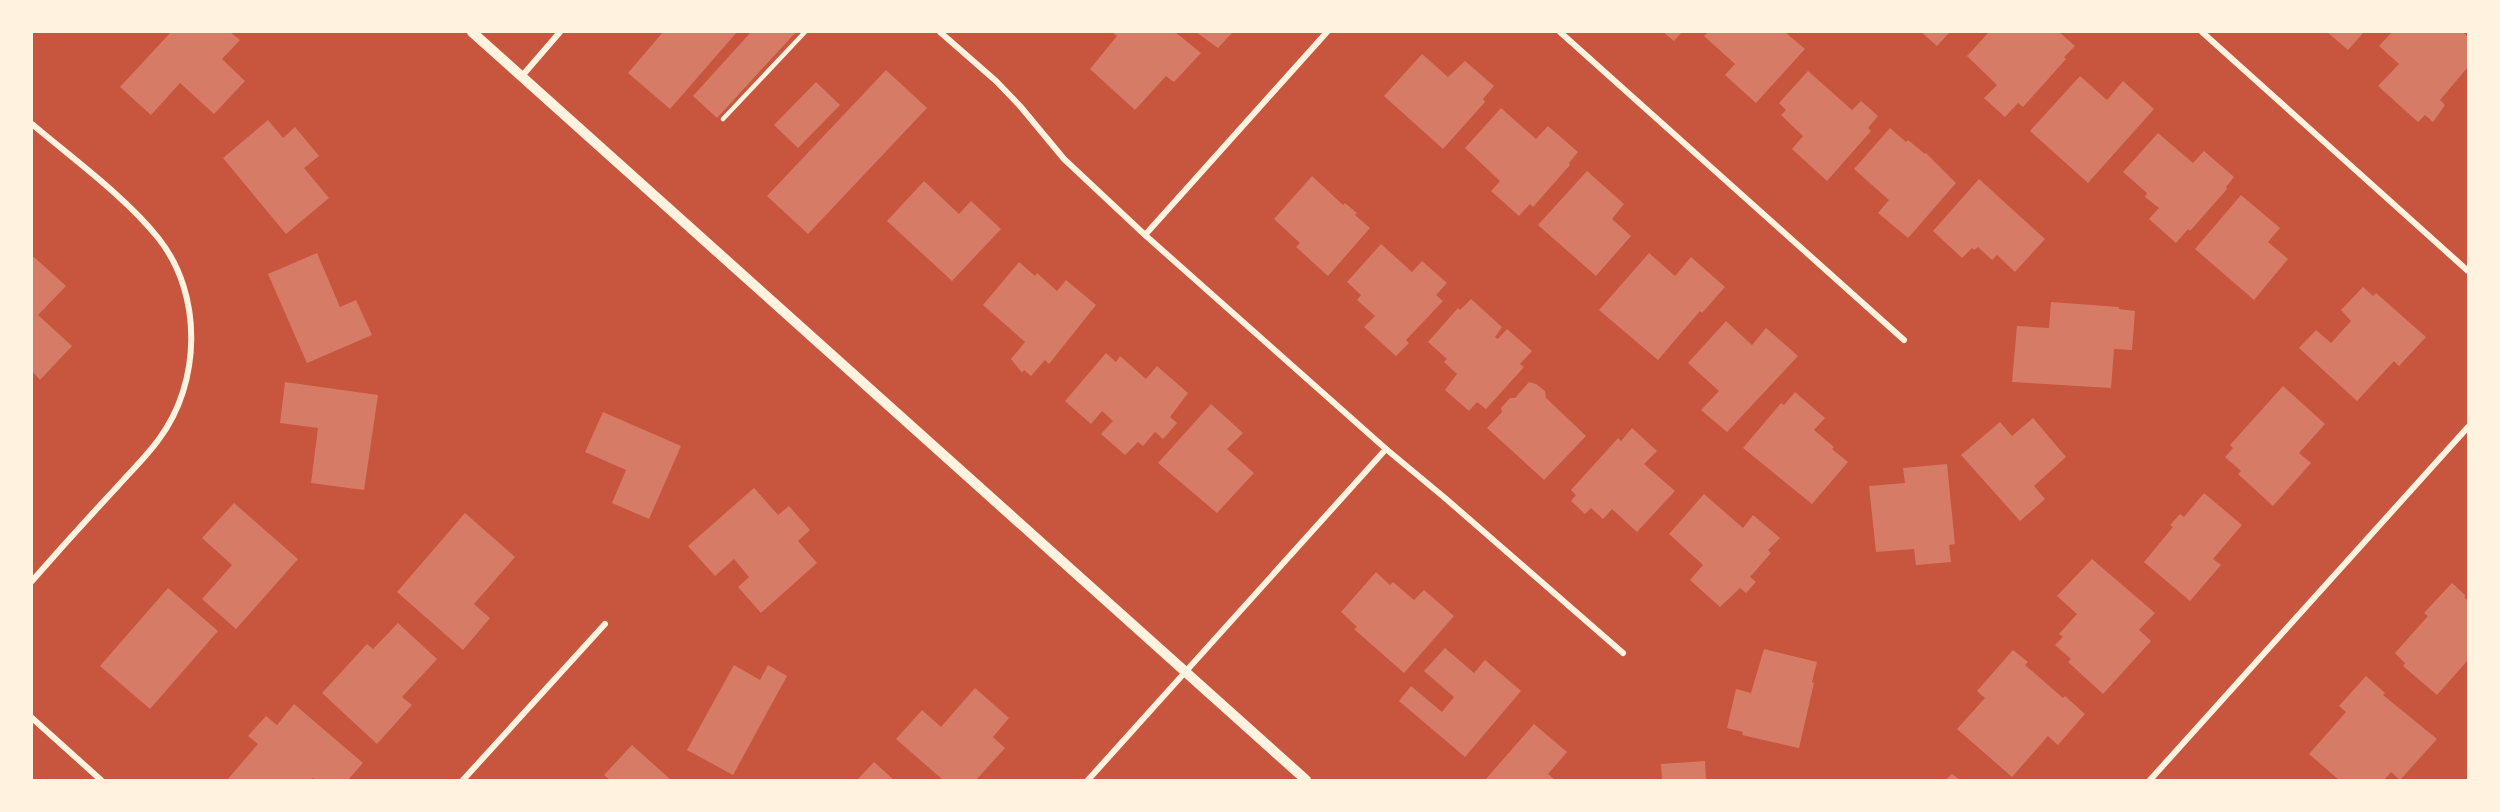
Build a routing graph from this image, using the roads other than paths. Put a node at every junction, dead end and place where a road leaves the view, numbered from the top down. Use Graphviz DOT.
graph roads {
  1 [pos="472,32"];
  2 [pos="560,32"];
  3 [pos="805,32"];
  4 [pos="940,32"];
  5 [pos="1327,32"];
  6 [pos="1560,32"];
  7 [pos="2202,32"];
  8 [pos="522,76"];
  9 [pos="723,119"];
  10 [pos="32,124"];
  11 [pos="1145,235"];
  12 [pos="2469,271"];
  13 [pos="1904,340"];
  14 [pos="2469,427"];
  15 [pos="1386,450"];
  16 [pos="32,581"];
  17 [pos="605,624"];
  18 [pos="1623,653"];
  19 [pos="1186,673"];
  20 [pos="32,718"];
  21 [pos="100,780"];
  22 [pos="463,780"];
  23 [pos="1088,780"];
  24 [pos="1306,780"];
  25 [pos="2150,780"];
  1 -- 8 [label="street"];
  2 -- 8 [label="street"];
  3 -- 9 [label="lane"];
  4 -- 11 [label="street"];
  5 -- 11 [label="street"];
  6 -- 13 [label="street"];
  7 -- 12 [label="street"];
  8 -- 19 [label="street"];
  10 -- 16 [label="street"];
  11 -- 15 [label="street"];
  14 -- 25 [label="street"];
  15 -- 18 [label="street"];
  15 -- 19 [label="street"];
  17 -- 22 [label="street"];
  19 -- 23 [label="street"];
  19 -- 24 [label="street"];
  20 -- 21 [label="street"];
}
